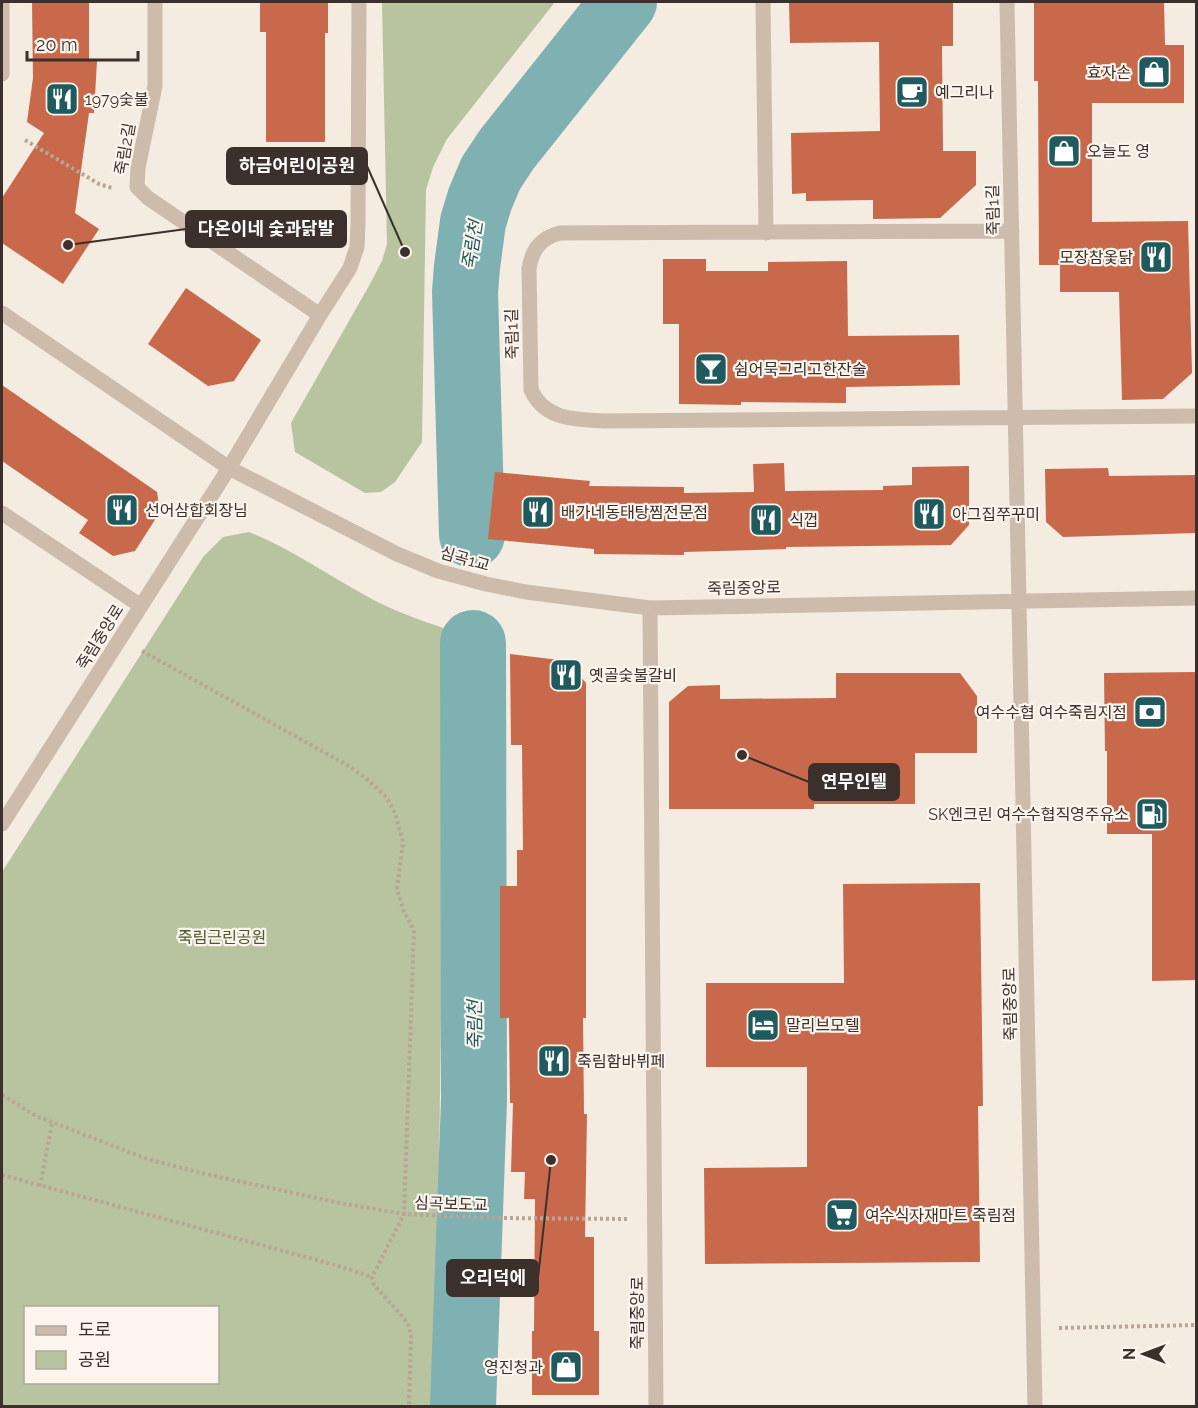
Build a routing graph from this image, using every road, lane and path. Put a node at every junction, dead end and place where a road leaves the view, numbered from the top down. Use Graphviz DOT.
graph roads {
  1 [pos="2,2"];
  2 [pos="155,2"];
  3 [pos="359,2"];
  4 [pos="763,2"];
  5 [pos="1007,2"];
  6 [pos="2,74"];
  7 [pos="25,140"];
  8 [pos="136,187"];
  9 [pos="1012,231"];
  10 [pos="766,233"];
  11 [pos="2,313"];
  12 [pos="320,315"];
  13 [pos="1197,416"];
  14 [pos="1016,418"];
  15 [pos="229,468"];
  16 [pos="2,513"];
  17 [pos="526,592"];
  18 [pos="1197,598"];
  19 [pos="1020,601"];
  20 [pos="141,606"];
  21 [pos="650,608"];
  22 [pos="121,639"];
  23 [pos="2,824"];
  24 [pos="2,1095"];
  25 [pos="52,1123"];
  26 [pos="2,1175"];
  27 [pos="40,1186"];
  28 [pos="404,1214"];
  29 [pos="655,1219"];
  30 [pos="372,1277"];
  31 [pos="1197,1325"];
  32 [pos="1034,1328"];
  33 [pos="409,1407"];
  34 [pos="656,1407"];
  35 [pos="1035,1407"];
  1 -- 6 [label="street"];
  2 -- 8 [label="street, 죽림2길"];
  3 -- 12 [label="street"];
  4 -- 10 [label="street"];
  5 -- 9 [label="street, 죽림1길"];
  7 -- 8 [label="path"];
  8 -- 12 [label="street, 죽림2길"];
  9 -- 10 [label="street"];
  9 -- 14 [label="street, 죽림1길"];
  10 -- 14 [label="street, 죽림1길"];
  11 -- 15 [label="street"];
  12 -- 15 [label="street"];
  13 -- 14 [label="street, 죽림1길"];
  14 -- 19 [label="street, 죽림1길"];
  15 -- 17 [label="street, 심곡1교"];
  15 -- 20 [label="street, 죽림중앙로"];
  16 -- 20 [label="street"];
  17 -- 21 [label="street, 죽림중앙로"];
  18 -- 19 [label="street, 죽림중앙로"];
  19 -- 21 [label="street, 죽림중앙로"];
  19 -- 32 [label="street, 죽림중앙로"];
  20 -- 22 [label="street, 죽림중앙로"];
  21 -- 29 [label="street, 죽림중앙로"];
  22 -- 23 [label="street, 죽림중앙로"];
  22 -- 28 [label="path"];
  24 -- 25 [label="path, 심곡보도교"];
  25 -- 27 [label="path"];
  25 -- 28 [label="path, 심곡보도교"];
  26 -- 27 [label="path"];
  27 -- 30 [label="path"];
  28 -- 29 [label="path, 심곡보도교"];
  28 -- 30 [label="path"];
  29 -- 34 [label="street, 죽림중앙로"];
  30 -- 33 [label="path"];
  31 -- 32 [label="path"];
  32 -- 35 [label="street, 죽림중앙로"];
}
